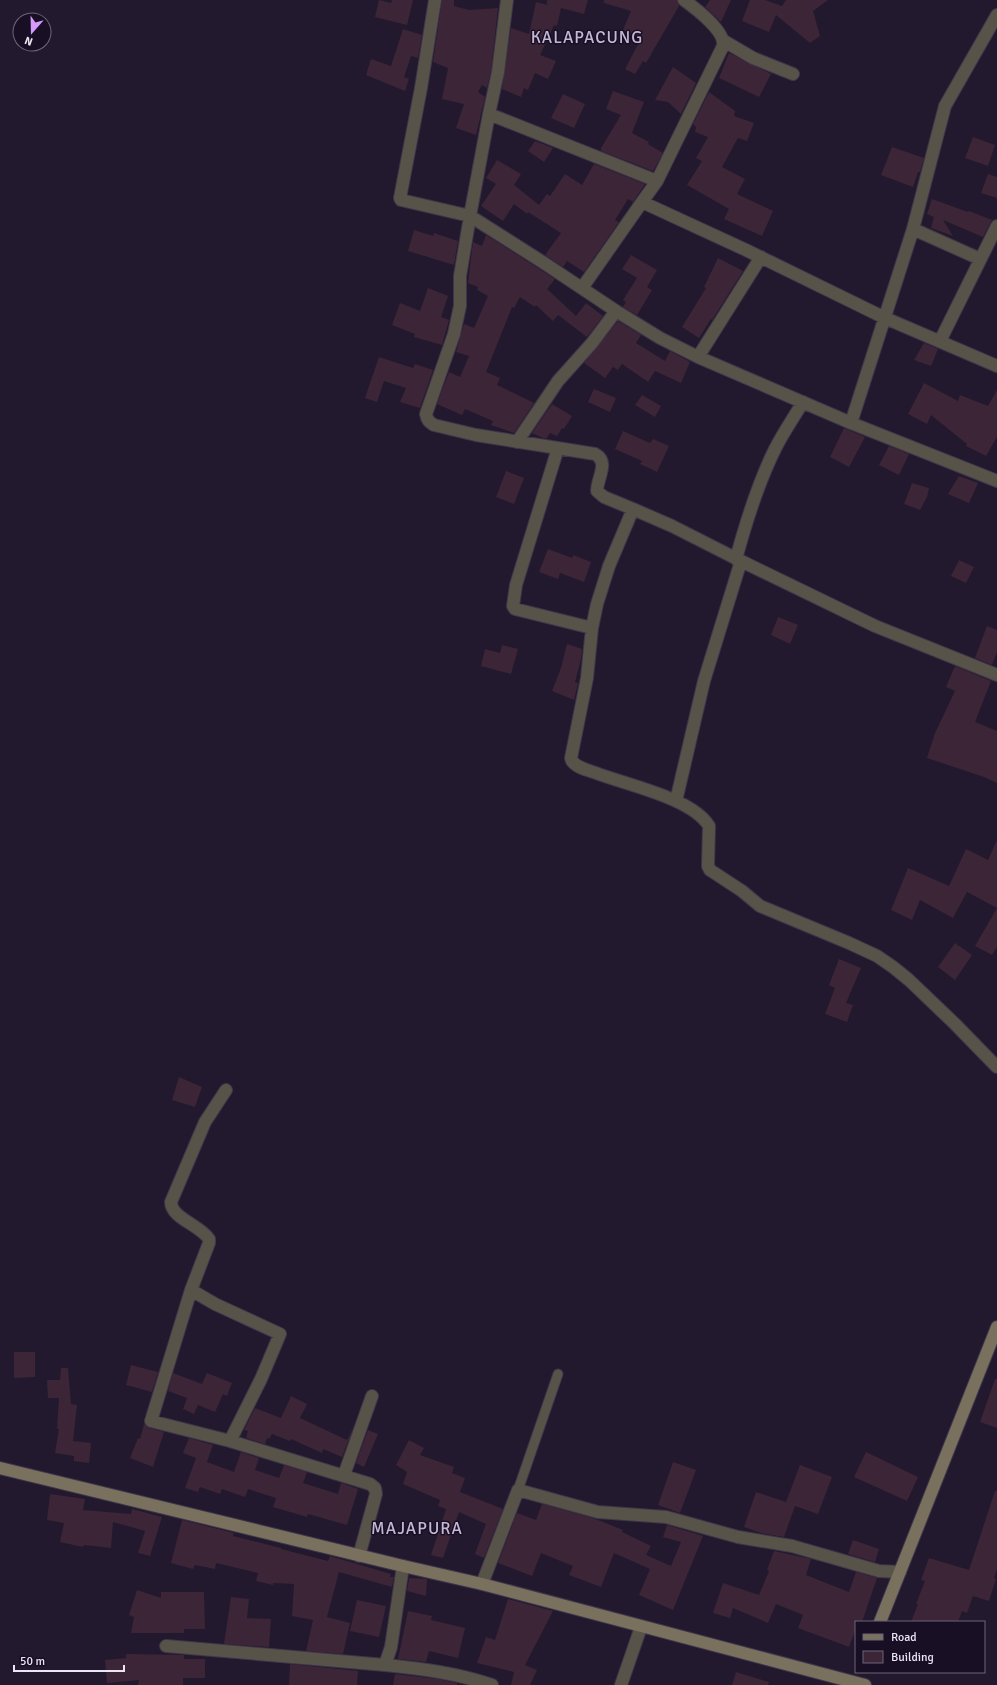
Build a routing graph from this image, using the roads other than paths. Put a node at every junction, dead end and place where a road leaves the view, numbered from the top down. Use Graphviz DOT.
graph roads {
  1 [pos="435,0"];
  2 [pos="507,0"];
  3 [pos="684,0"];
  4 [pos="997,15"];
  5 [pos="724,42"];
  6 [pos="793,74"];
  7 [pos="488,114"];
  8 [pos="656,181"];
  9 [pos="642,202"];
  10 [pos="470,216"];
  11 [pos="997,226"];
  12 [pos="913,229"];
  13 [pos="761,257"];
  14 [pos="980,259"];
  15 [pos="582,288"];
  16 [pos="616,311"];
  17 [pos="885,318"];
  18 [pos="940,341"];
  19 [pos="698,357"];
  20 [pos="997,366"];
  21 [pos="803,402"];
  22 [pos="851,423"];
  23 [pos="517,442"];
  24 [pos="558,448"];
  25 [pos="997,482"];
  26 [pos="633,509"];
  27 [pos="738,560"];
  28 [pos="592,628"];
  29 [pos="997,675"];
  30 [pos="676,801"];
  31 [pos="997,1067"];
  32 [pos="226,1090"];
  33 [pos="191,1290"];
  34 [pos="997,1327"];
  35 [pos="558,1374"];
  36 [pos="372,1396"];
  37 [pos="230,1441"];
  38 [pos="0,1468"];
  39 [pos="344,1475"];
  40 [pos="518,1490"];
  41 [pos="359,1556"];
  42 [pos="403,1566"];
  43 [pos="900,1572"];
  44 [pos="482,1584"];
  45 [pos="880,1621"];
  46 [pos="641,1627"];
  47 [pos="166,1646"];
  48 [pos="385,1665"];
  49 [pos="861,1680"];
  50 [pos="492,1685"];
  51 [pos="621,1685"];
  1 -- 10 [label="street"];
  2 -- 7 [label="street"];
  3 -- 5 [label="street"];
  4 -- 12 [label="street"];
  5 -- 6 [label="street"];
  5 -- 8 [label="street"];
  7 -- 8 [label="street"];
  7 -- 10 [label="street"];
  8 -- 9 [label="street"];
  9 -- 13 [label="street"];
  9 -- 15 [label="street"];
  10 -- 15 [label="street"];
  10 -- 23 [label="street"];
  11 -- 14 [label="street"];
  12 -- 14 [label="street"];
  12 -- 17 [label="street"];
  13 -- 17 [label="street"];
  13 -- 19 [label="street"];
  14 -- 18 [label="street"];
  15 -- 16 [label="street"];
  16 -- 19 [label="street"];
  16 -- 23 [label="street"];
  17 -- 18 [label="street"];
  17 -- 22 [label="street"];
  18 -- 20 [label="street"];
  19 -- 21 [label="street"];
  21 -- 22 [label="street"];
  21 -- 27 [label="street"];
  22 -- 25 [label="street"];
  23 -- 24 [label="street"];
  24 -- 26 [label="street"];
  24 -- 28 [label="street"];
  26 -- 27 [label="street"];
  26 -- 28 [label="street"];
  27 -- 29 [label="street"];
  27 -- 30 [label="street"];
  28 -- 30 [label="street"];
  30 -- 31 [label="street"];
  32 -- 33 [label="street"];
  33 -- 37 [label="street"];
  33 -- 37 [label="street"];
  34 -- 43 [label="main road"];
  35 -- 40 [label="lane"];
  36 -- 39 [label="street"];
  37 -- 39 [label="street"];
  38 -- 41 [label="main road"];
  39 -- 41 [label="street"];
  40 -- 43 [label="street"];
  40 -- 44 [label="street"];
  41 -- 42 [label="main road"];
  42 -- 44 [label="main road"];
  42 -- 48 [label="street"];
  43 -- 45 [label="main road"];
  44 -- 46 [label="main road"];
  46 -- 49 [label="main road"];
  46 -- 51 [label="street"];
  47 -- 48 [label="street"];
  48 -- 50 [label="street"];
}
